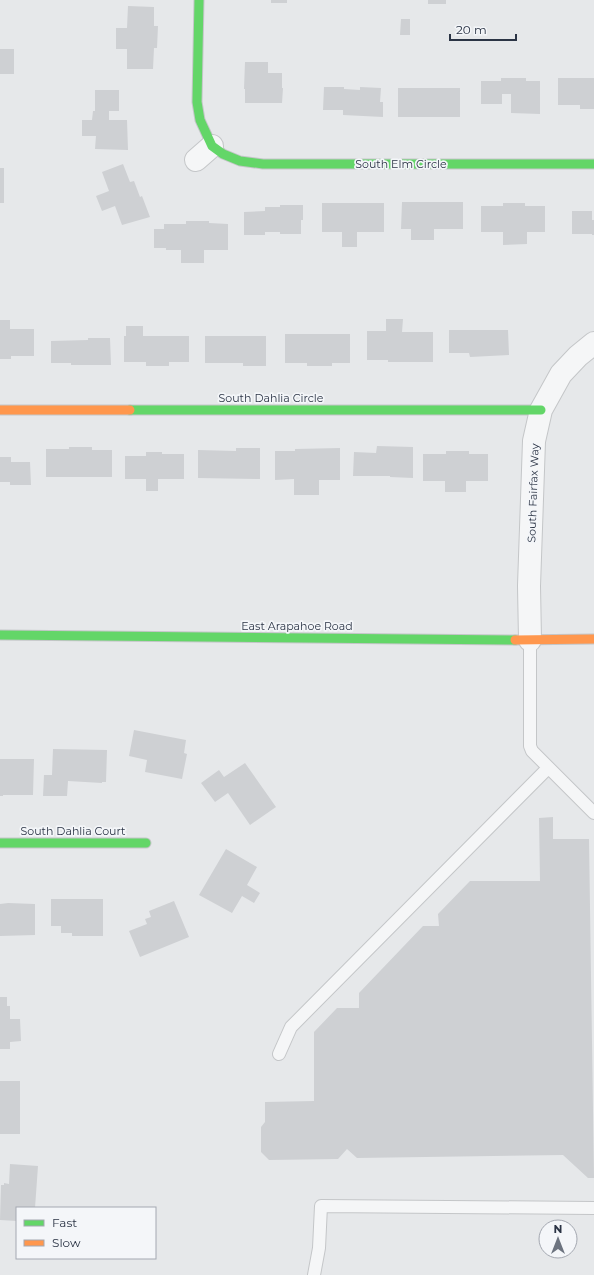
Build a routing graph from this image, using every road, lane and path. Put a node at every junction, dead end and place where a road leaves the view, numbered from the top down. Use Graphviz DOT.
graph roads {
  1 [pos="199,0"];
  2 [pos="594,164"];
  3 [pos="594,343"];
  4 [pos="0,410"];
  5 [pos="541,410"];
  6 [pos="0,635"];
  7 [pos="594,639"];
  8 [pos="530,640"];
  9 [pos="548,768"];
  10 [pos="594,813"];
  11 [pos="0,843"];
  12 [pos="146,843"];
  13 [pos="279,1054"];
  14 [pos="594,1208"];
  15 [pos="314,1275"];
  1 -- 2 [label="street, South Elm Circle"];
  3 -- 5 [label="street, South Fairfax Way"];
  4 -- 5 [label="street, South Dahlia Circle"];
  5 -- 8 [label="street, South Fairfax Way"];
  6 -- 8 [label="street, East Arapahoe Road"];
  7 -- 8 [label="street, East Arapahoe Road"];
  8 -- 9 [label="lane"];
  9 -- 10 [label="lane"];
  9 -- 13 [label="lane"];
  11 -- 12 [label="street, South Dahlia Court"];
  14 -- 15 [label="lane"];
}
